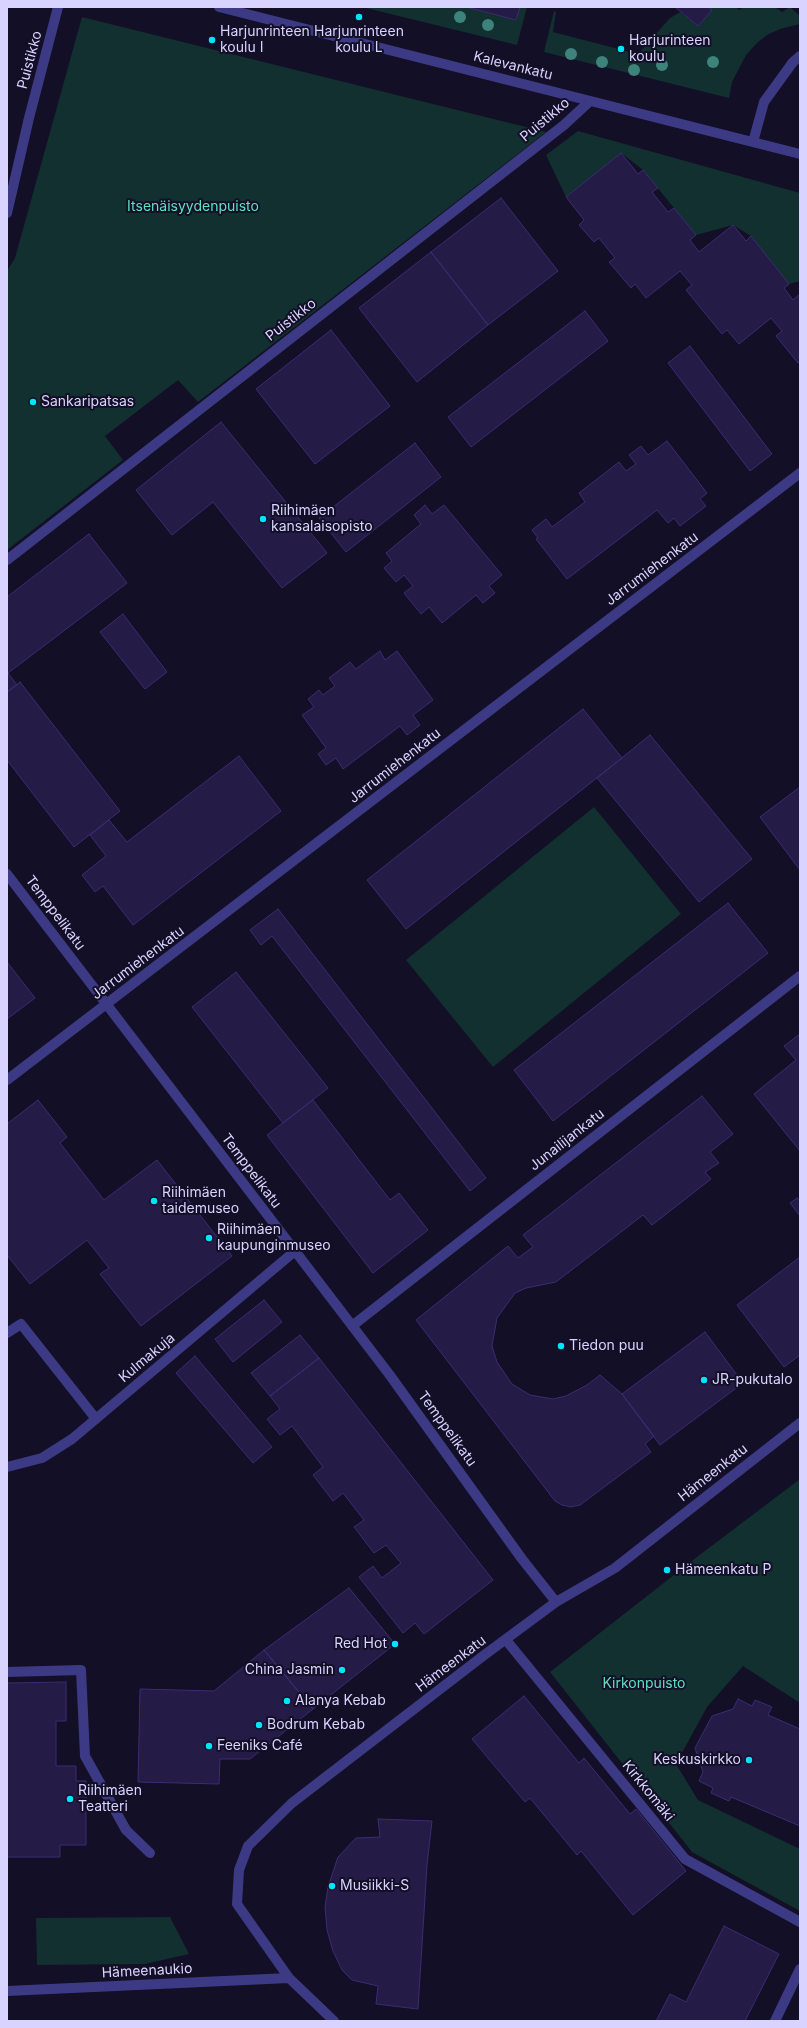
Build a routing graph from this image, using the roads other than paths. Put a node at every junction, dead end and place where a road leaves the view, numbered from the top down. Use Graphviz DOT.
graph roads {
  1 [pos="58,7"];
  2 [pos="219,7"];
  3 [pos="800,56"];
  4 [pos="590,101"];
  5 [pos="753,142"];
  6 [pos="800,154"];
  7 [pos="7,213"];
  8 [pos="800,473"];
  9 [pos="7,560"];
  10 [pos="7,874"];
  11 [pos="800,976"];
  12 [pos="107,1004"];
  13 [pos="7,1080"];
  14 [pos="295,1251"];
  15 [pos="352,1326"];
  16 [pos="7,1333"];
  17 [pos="96,1419"];
  18 [pos="800,1423"];
  19 [pos="7,1467"];
  20 [pos="556,1602"];
  21 [pos="506,1640"];
  22 [pos="7,1672"];
  23 [pos="150,1854"];
  24 [pos="800,1922"];
  25 [pos="800,1969"];
  26 [pos="289,1978"];
  27 [pos="7,1991"];
  28 [pos="334,2021"];
  29 [pos="775,2021"];
  1 -- 7 [label="street, Puistikko"];
  2 -- 4 [label="street, Kalevankatu"];
  3 -- 5 [label="street"];
  4 -- 5 [label="street, Kalevankatu"];
  4 -- 9 [label="street, Puistikko"];
  5 -- 6 [label="street, Kalevankatu"];
  8 -- 12 [label="street, Jarrumiehenkatu"];
  10 -- 12 [label="street, Temppelikatu"];
  11 -- 15 [label="street, Junailijankatu"];
  12 -- 13 [label="street, Jarrumiehenkatu"];
  12 -- 14 [label="street, Temppelikatu"];
  14 -- 15 [label="street, Temppelikatu"];
  14 -- 17 [label="street, Kulmakuja"];
  15 -- 20 [label="street, Temppelikatu"];
  16 -- 17 [label="street"];
  17 -- 19 [label="street, Kulmakuja"];
  18 -- 20 [label="street, Hämeenkatu"];
  20 -- 21 [label="street, Hämeenkatu"];
  21 -- 24 [label="street, Kirkkomäki"];
  21 -- 26 [label="street, Hämeenkatu"];
  22 -- 23 [label="street"];
  25 -- 29 [label="street"];
  26 -- 27 [label="street, Hämeenaukio"];
  26 -- 28 [label="street, Hämeenkatu"];
}
